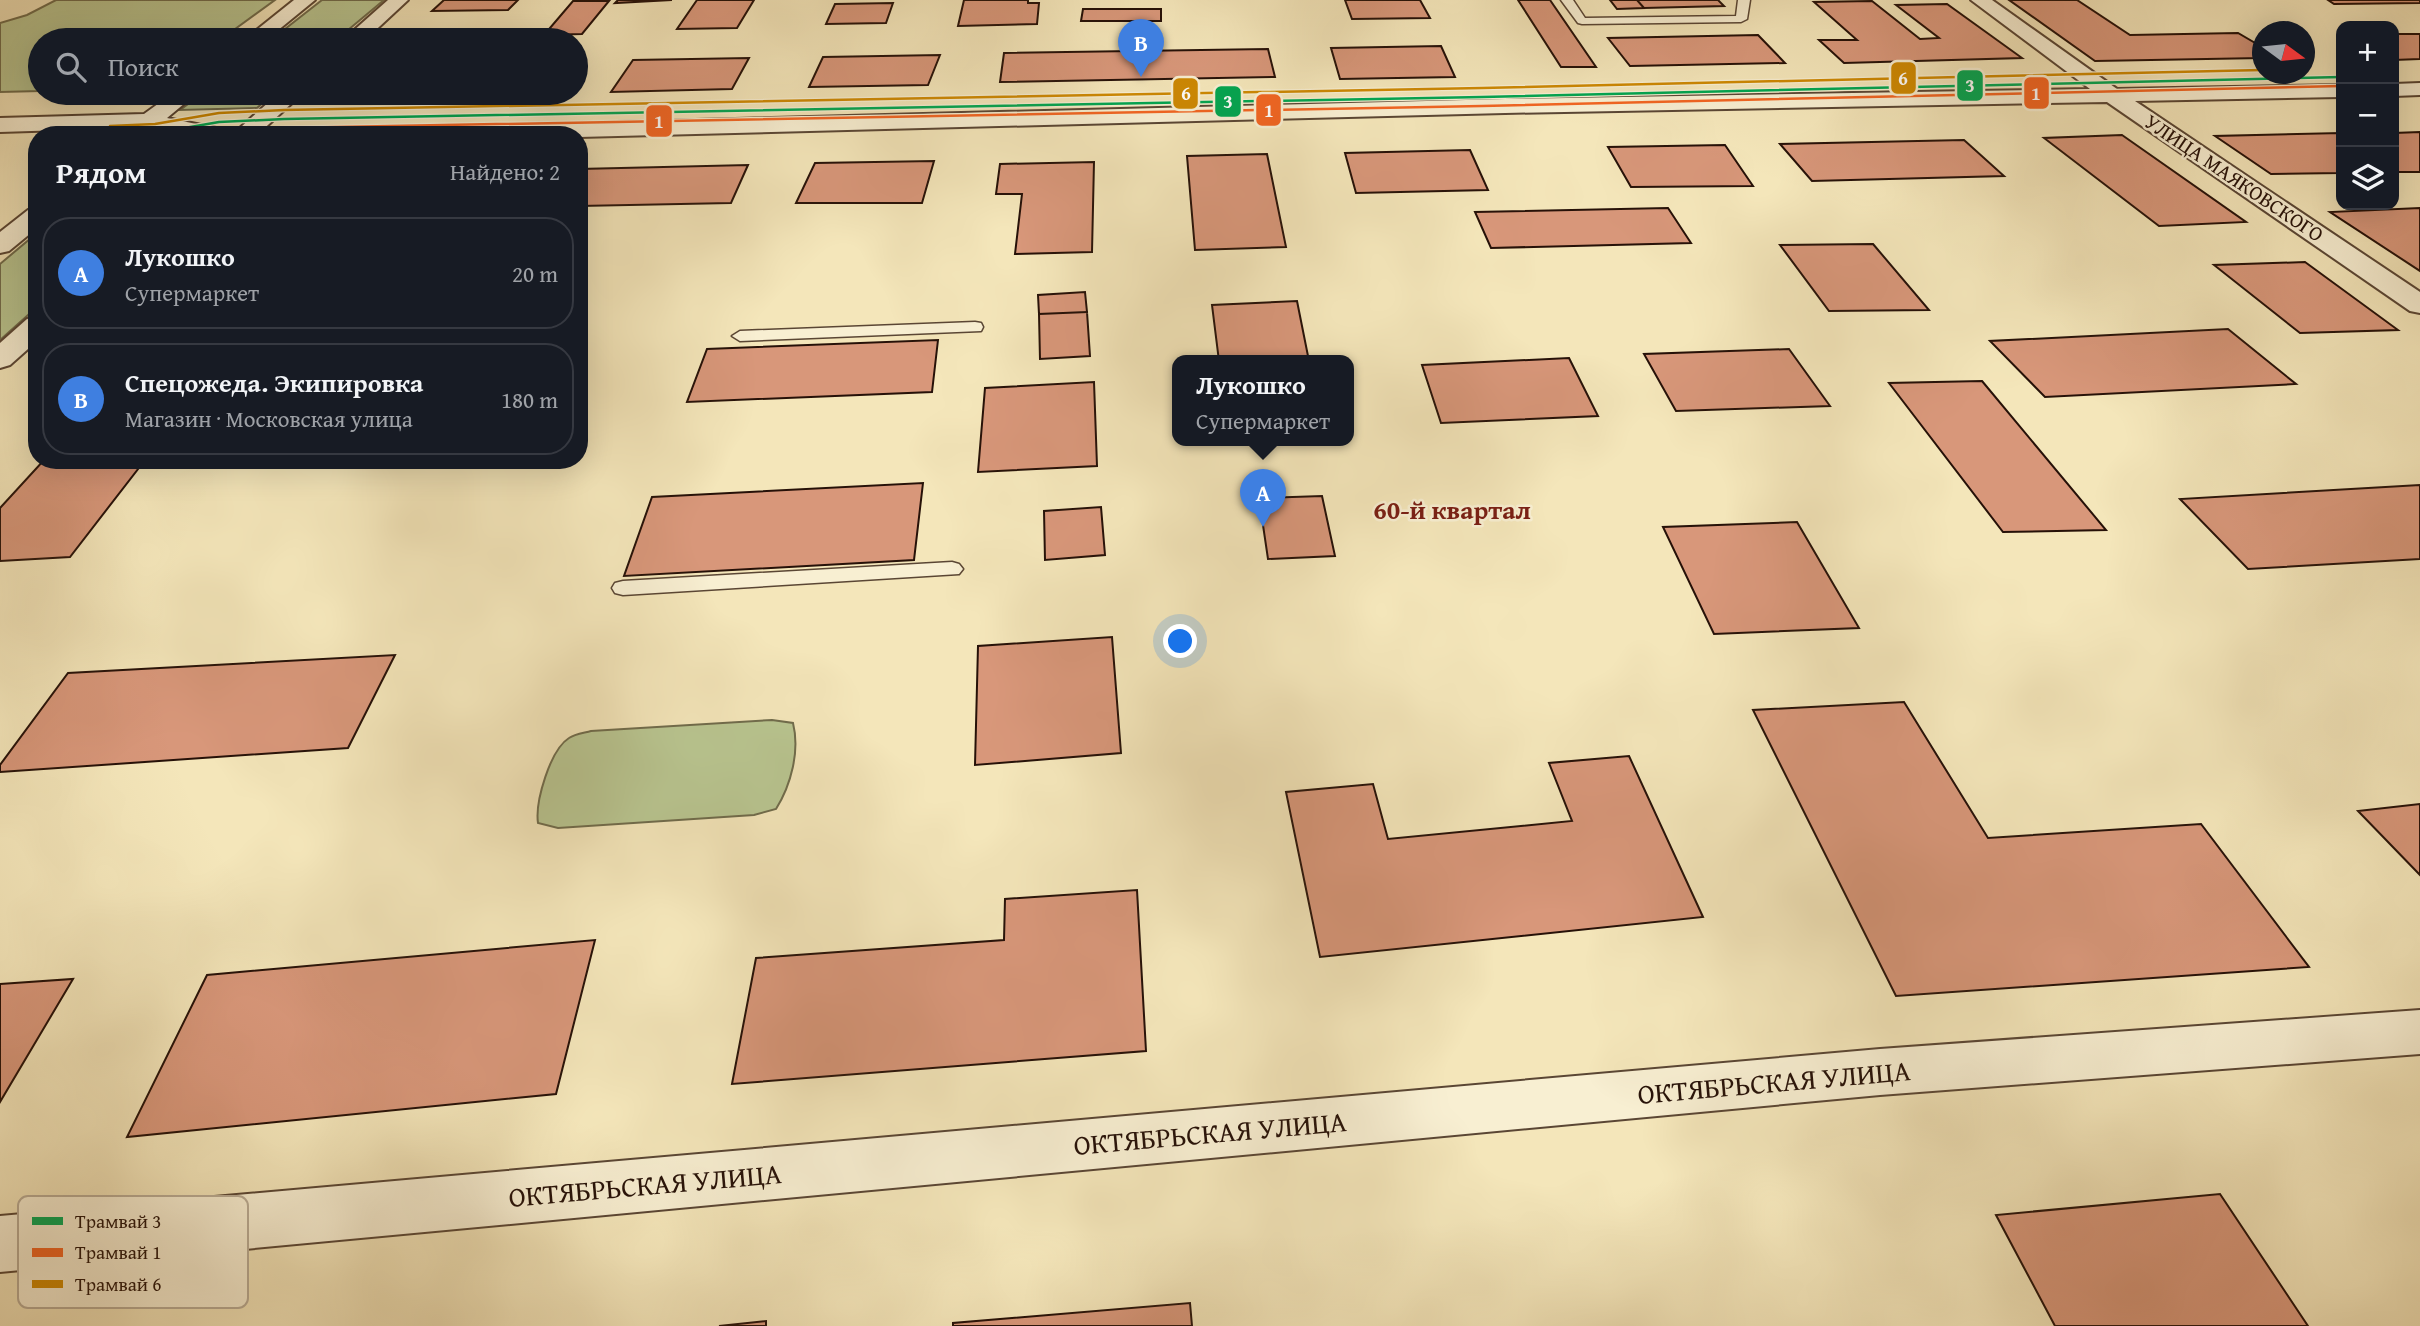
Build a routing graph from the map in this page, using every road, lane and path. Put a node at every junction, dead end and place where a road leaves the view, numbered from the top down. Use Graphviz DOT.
graph roads {
  1 [pos="306,0"];
  2 [pos="399,0"];
  3 [pos="1567,0"];
  4 [pos="1744,0"];
  5 [pos="1980,0"];
  6 [pos="270,28"];
  7 [pos="367,28"];
  8 [pos="2420,89"];
  9 [pos="2399,90"];
  10 [pos="2336,91"];
  11 [pos="2112,95"];
  12 [pos="170,105"];
  13 [pos="278,105"];
  14 [pos="0,125"];
  15 [pos="47,126"];
  16 [pos="143,126"];
  17 [pos="254,126"];
  18 [pos="588,130"];
  19 [pos="28,222"];
  20 [pos="0,245"];
  21 [pos="2420,305"];
  22 [pos="975,327"];
  23 [pos="28,333"];
  24 [pos="740,336"];
  25 [pos="0,359"];
  26 [pos="952,569"];
  27 [pos="623,588"];
  28 [pos="2420,1032"];
  29 [pos="248,1221"];
  30 [pos="18,1242"];
  31 [pos="0,1244"];
  1 -- 6 [label="street"];
  2 -- 7 [label="street"];
  3 -- 4 [label="lane"];
  5 -- 11 [label="street, УЛИЦА МАЯКОВСКОГО"];
  8 -- 9 [label="street"];
  10 -- 11 [label="street"];
  11 -- 18 [label="street"];
  11 -- 21 [label="street, УЛИЦА МАЯКОВСКОГО"];
  12 -- 16 [label="street"];
  13 -- 17 [label="street"];
  14 -- 15 [label="street"];
  19 -- 20 [label="street"];
  22 -- 24 [label="lane"];
  23 -- 25 [label="street"];
  26 -- 27 [label="lane"];
  28 -- 29 [label="street, ОКТЯБРЬСКАЯ УЛИЦА"];
  30 -- 31 [label="street, ОКТЯБРЬСКАЯ УЛИЦА"];
}
